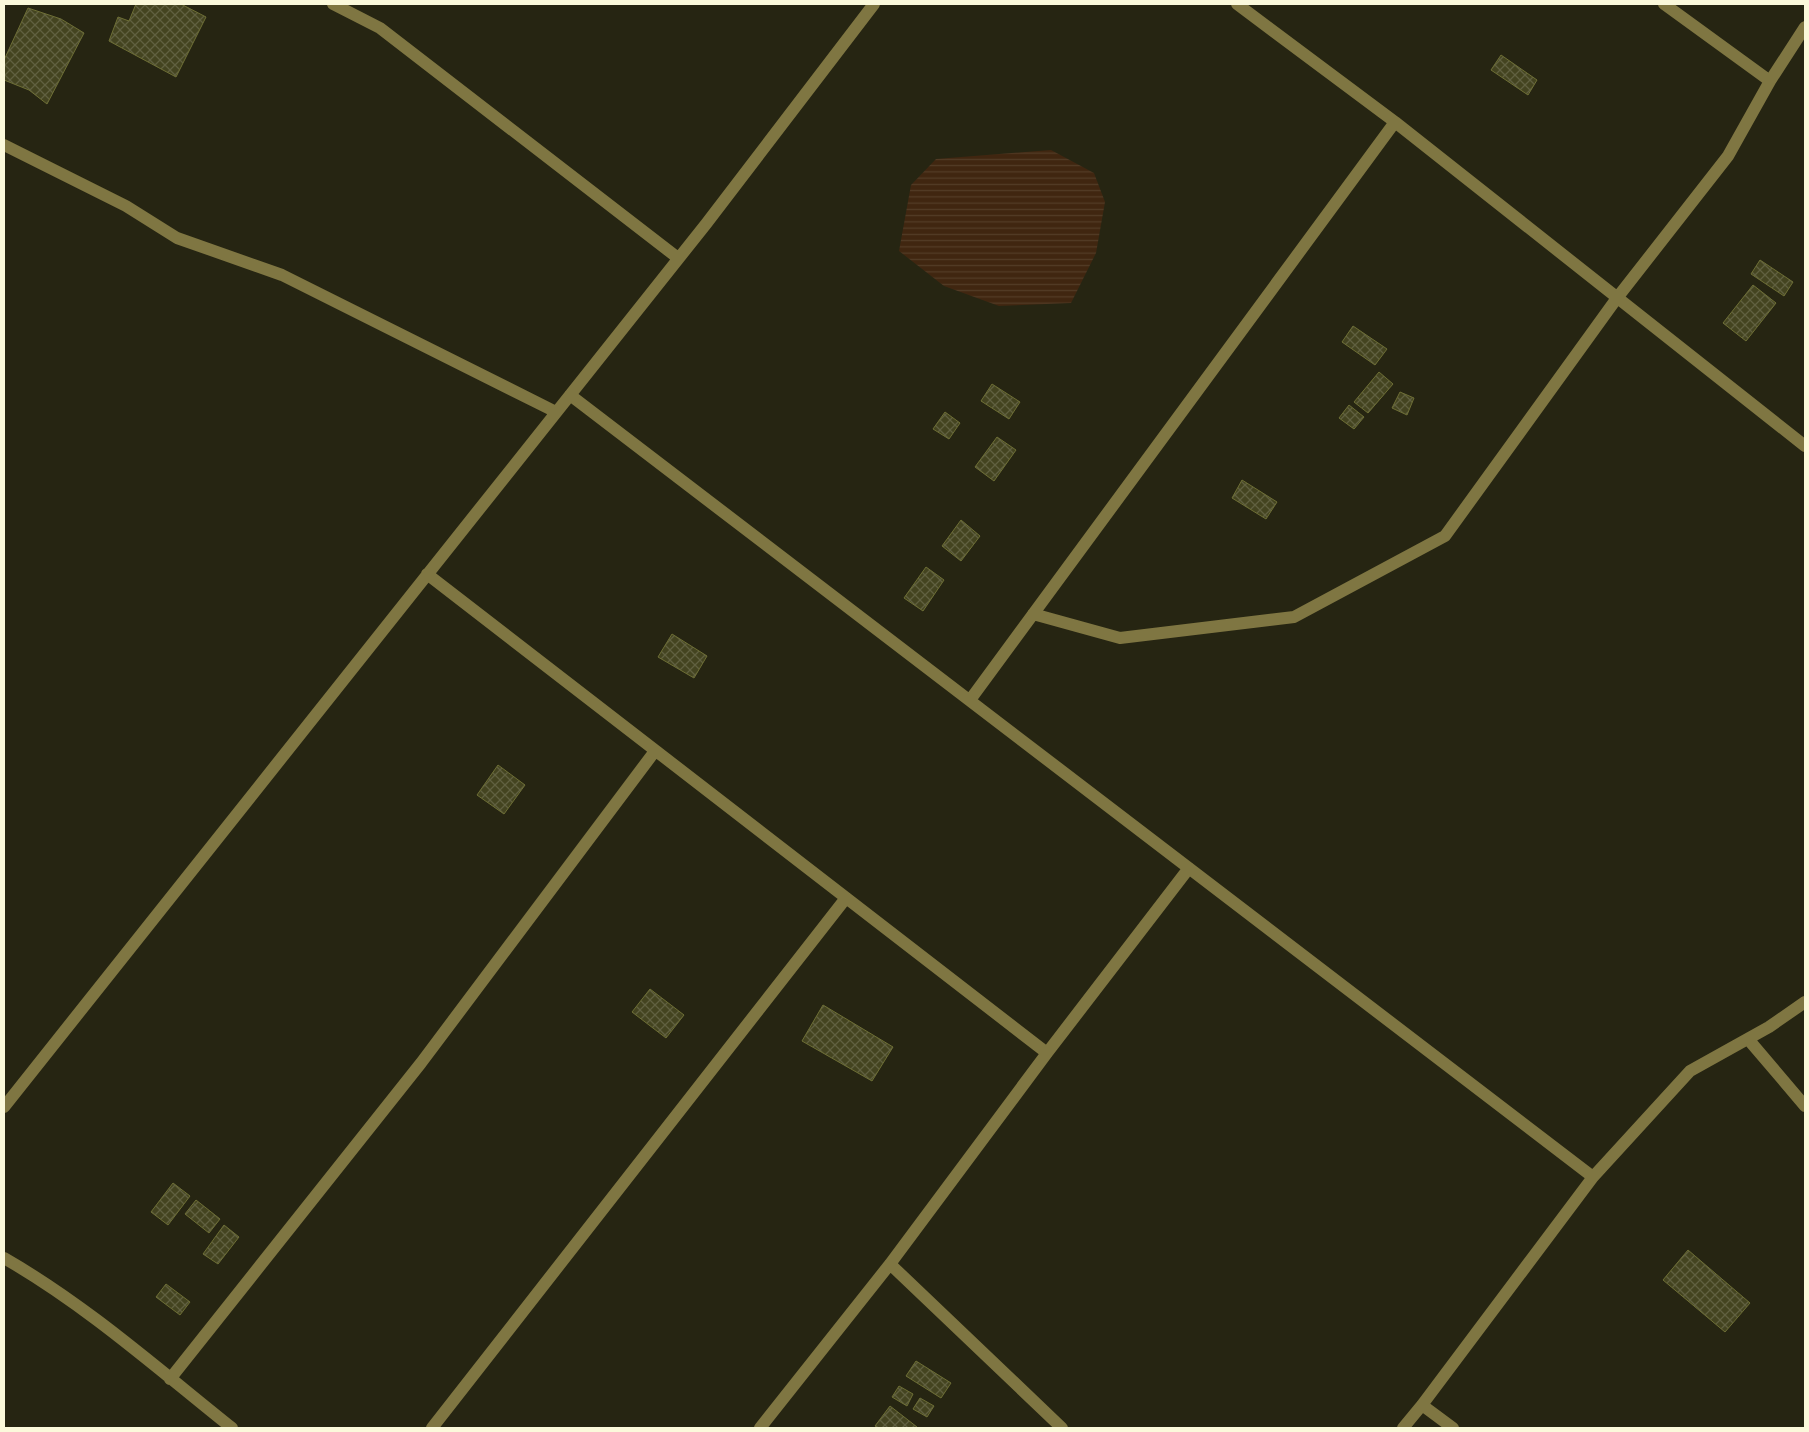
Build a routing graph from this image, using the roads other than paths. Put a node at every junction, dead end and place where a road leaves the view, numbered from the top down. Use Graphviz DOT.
graph roads {
  1 [pos="333,4"];
  2 [pos="874,4"];
  3 [pos="1236,4"];
  4 [pos="1664,4"];
  5 [pos="1805,27"];
  6 [pos="1770,82"];
  7 [pos="1395,122"];
  8 [pos="4,145"];
  9 [pos="678,258"];
  10 [pos="1617,298"];
  11 [pos="570,395"];
  12 [pos="556,412"];
  13 [pos="1805,446"];
  14 [pos="427,574"];
  15 [pos="1033,614"];
  16 [pos="970,700"];
  17 [pos="656,751"];
  18 [pos="1189,868"];
  19 [pos="846,898"];
  20 [pos="1805,1002"];
  21 [pos="1748,1039"];
  22 [pos="1047,1053"];
  23 [pos="1805,1106"];
  24 [pos="4,1107"];
  25 [pos="1593,1176"];
  26 [pos="4,1258"];
  27 [pos="890,1264"];
  28 [pos="170,1379"];
  29 [pos="1422,1405"];
  30 [pos="1048,1424"];
  31 [pos="232,1428"];
  32 [pos="432,1428"];
  33 [pos="760,1428"];
  34 [pos="1062,1428"];
  35 [pos="1403,1428"];
  36 [pos="1453,1428"];
  1 -- 9 [label="street"];
  2 -- 9 [label="street"];
  3 -- 7 [label="street"];
  4 -- 6 [label="street"];
  5 -- 6 [label="street"];
  6 -- 10 [label="street"];
  7 -- 10 [label="street"];
  7 -- 15 [label="street"];
  8 -- 12 [label="street"];
  9 -- 11 [label="street"];
  10 -- 13 [label="street"];
  10 -- 15 [label="street"];
  11 -- 12 [label="street"];
  11 -- 16 [label="street"];
  12 -- 14 [label="street"];
  14 -- 17 [label="street"];
  14 -- 24 [label="street"];
  15 -- 16 [label="street"];
  16 -- 18 [label="street"];
  17 -- 19 [label="street"];
  17 -- 28 [label="street"];
  18 -- 22 [label="street"];
  18 -- 25 [label="street"];
  19 -- 22 [label="street"];
  19 -- 32 [label="street"];
  20 -- 21 [label="street"];
  21 -- 23 [label="street"];
  21 -- 25 [label="street"];
  22 -- 27 [label="street"];
  25 -- 29 [label="street"];
  26 -- 28 [label="street"];
  27 -- 30 [label="street"];
  27 -- 33 [label="street"];
  28 -- 31 [label="street"];
  29 -- 35 [label="street"];
  29 -- 36 [label="street"];
  30 -- 34 [label="street"];
}
